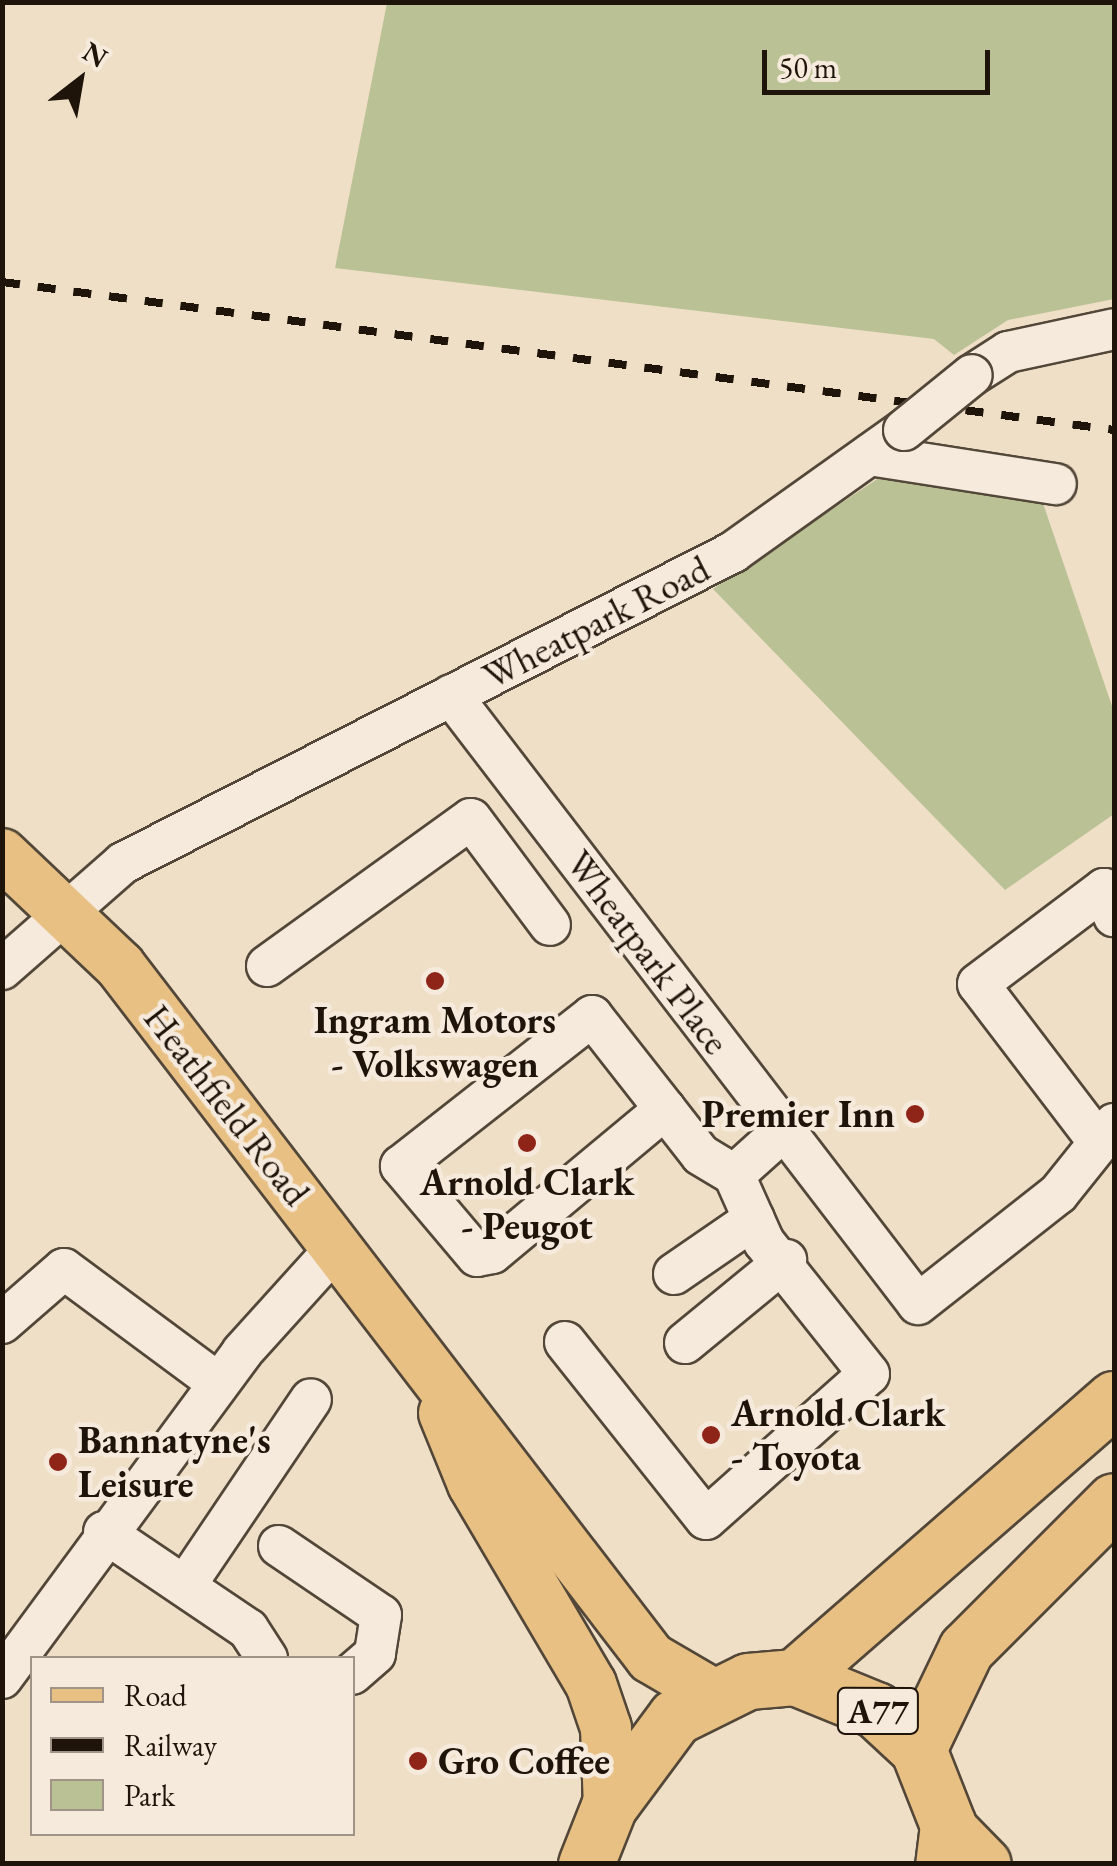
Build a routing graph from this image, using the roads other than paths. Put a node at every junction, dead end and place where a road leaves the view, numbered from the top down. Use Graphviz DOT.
graph roads {
  1 [pos="1114,329"];
  2 [pos="870,455"];
  3 [pos="1056,484"];
  4 [pos="451,694"];
  5 [pos="518,782"];
  6 [pos="471,819"];
  7 [pos="2,854"];
  8 [pos="67,908"];
  9 [pos="1114,916"];
  10 [pos="550,924"];
  11 [pos="267,966"];
  12 [pos="2,969"];
  13 [pos="665,1109"];
  14 [pos="784,1130"];
  15 [pos="1106,1132"];
  16 [pos="734,1175"];
  17 [pos="754,1219"];
  18 [pos="337,1246"];
  19 [pos="786,1260"];
  20 [pos="674,1274"];
  21 [pos="2,1322"];
  22 [pos="565,1342"];
  23 [pos="685,1343"];
  24 [pos="429,1376"];
  25 [pos="218,1383"];
  26 [pos="310,1399"];
  27 [pos="1114,1399"];
  28 [pos="1114,1501"];
  29 [pos="104,1532"];
  30 [pos="280,1546"];
  31 [pos="186,1586"];
  32 [pos="266,1656"];
  33 [pos="355,1671"];
  34 [pos="795,1677"];
  35 [pos="2,1678"];
  36 [pos="711,1693"];
  37 [pos="918,1749"];
  38 [pos="610,1806"];
  39 [pos="945,1844"];
  40 [pos="586,1862"];
  41 [pos="986,1864"];
  1 -- 2 [label="street, Wheatpark Road, bridge"];
  2 -- 3 [label="street"];
  2 -- 4 [label="street, Wheatpark Road"];
  4 -- 5 [label="street, Wheatpark Place"];
  4 -- 8 [label="street, Wheatpark Road"];
  5 -- 6 [label="street"];
  5 -- 14 [label="street, Wheatpark Place"];
  6 -- 10 [label="street"];
  6 -- 11 [label="street"];
  7 -- 8 [label="main road, Heathfield Road"];
  8 -- 12 [label="street, Wheatpark Road"];
  8 -- 18 [label="main road, Heathfield Road"];
  9 -- 15 [label="street"];
  13 -- 13 [label="street"];
  13 -- 16 [label="street"];
  14 -- 15 [label="street, Wheatpark Place"];
  14 -- 16 [label="street"];
  16 -- 17 [label="street"];
  17 -- 19 [label="street"];
  17 -- 20 [label="street"];
  18 -- 24 [label="main road, Heathfield Road"];
  18 -- 25 [label="street"];
  19 -- 22 [label="street"];
  19 -- 23 [label="street"];
  21 -- 25 [label="street"];
  24 -- 36 [label="main road, Heathfield Road"];
  24 -- 38 [label="main road, Heathfield Road"];
  25 -- 29 [label="street"];
  26 -- 31 [label="street"];
  27 -- 34 [label="highway, A77"];
  28 -- 37 [label="highway, A77"];
  29 -- 31 [label="street"];
  29 -- 35 [label="street"];
  30 -- 33 [label="street"];
  31 -- 32 [label="street"];
  34 -- 36 [label="highway, A77"];
  34 -- 37 [label="highway, A77"];
  36 -- 38 [label="highway, A77"];
  37 -- 39 [label="highway, A77"];
  38 -- 40 [label="highway, A77"];
  39 -- 41 [label="main road"];
}
